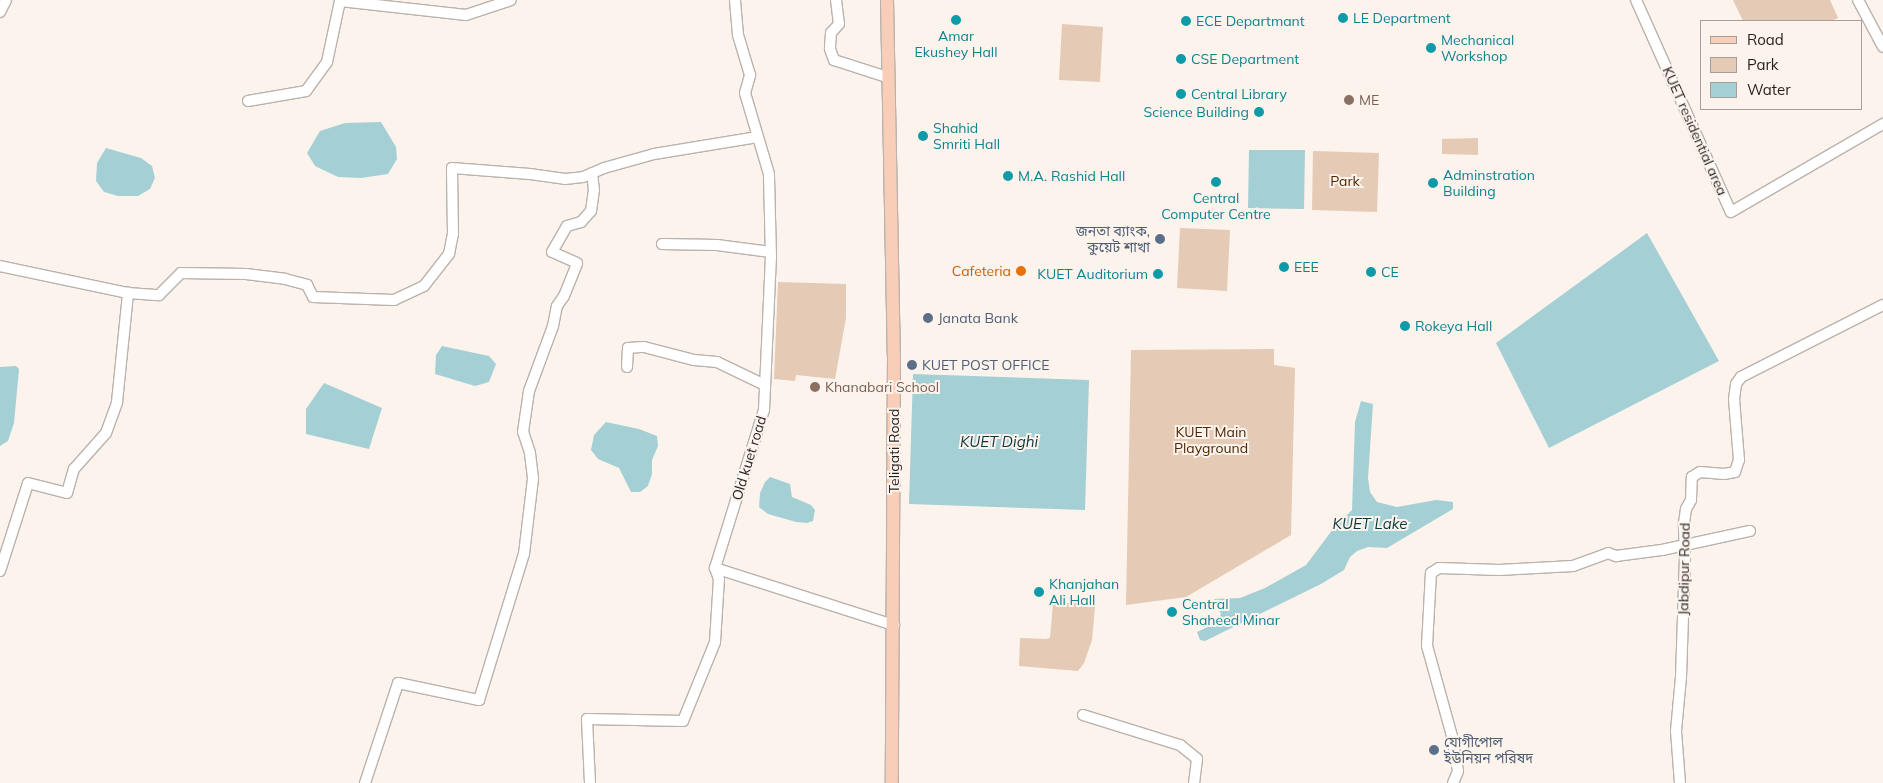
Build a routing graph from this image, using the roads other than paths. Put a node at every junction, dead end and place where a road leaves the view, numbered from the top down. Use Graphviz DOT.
graph roads {
  1 [pos="6,0"];
  2 [pos="511,0"];
  3 [pos="735,0"];
  4 [pos="836,0"];
  5 [pos="887,0"];
  6 [pos="1636,0"];
  7 [pos="1858,0"];
  8 [pos="339,1"];
  9 [pos="420,5"];
  10 [pos="0,12"];
  11 [pos="1883,47"];
  12 [pos="887,77"];
  13 [pos="248,101"];
  14 [pos="1883,124"];
  15 [pos="758,137"];
  16 [pos="592,173"];
  17 [pos="662,244"];
  18 [pos="771,252"];
  19 [pos="0,266"];
  20 [pos="128,293"];
  21 [pos="1883,305"];
  22 [pos="626,367"];
  23 [pos="765,385"];
  24 [pos="1750,531"];
  25 [pos="1685,545"];
  26 [pos="715,568"];
  27 [pos="0,571"];
  28 [pos="894,625"];
  29 [pos="1083,715"];
  30 [pos="364,783"];
  31 [pos="590,783"];
  32 [pos="892,783"];
  33 [pos="1194,783"];
  34 [pos="1453,783"];
  35 [pos="1680,783"];
  1 -- 10 [label="street"];
  2 -- 9 [label="street"];
  3 -- 15 [label="street, Old kuet road"];
  4 -- 12 [label="street"];
  5 -- 12 [label="main road, Teligati Road"];
  6 -- 14 [label="street, KUET residential area"];
  7 -- 11 [label="street"];
  8 -- 9 [label="street"];
  8 -- 13 [label="street"];
  12 -- 28 [label="main road, Teligati Road"];
  15 -- 16 [label="street"];
  15 -- 18 [label="street, Old kuet road"];
  16 -- 20 [label="street"];
  16 -- 30 [label="street"];
  17 -- 18 [label="street"];
  18 -- 23 [label="street, Old kuet road"];
  19 -- 20 [label="street"];
  20 -- 27 [label="street"];
  21 -- 25 [label="street, Jabdipur Road"];
  22 -- 23 [label="street"];
  23 -- 26 [label="street, Old kuet road"];
  24 -- 25 [label="street"];
  25 -- 34 [label="street"];
  25 -- 35 [label="street, Jabdipur Road"];
  26 -- 28 [label="street"];
  26 -- 31 [label="street, Old kuet road"];
  28 -- 32 [label="main road, Teligati Road"];
  29 -- 33 [label="street"];
}
